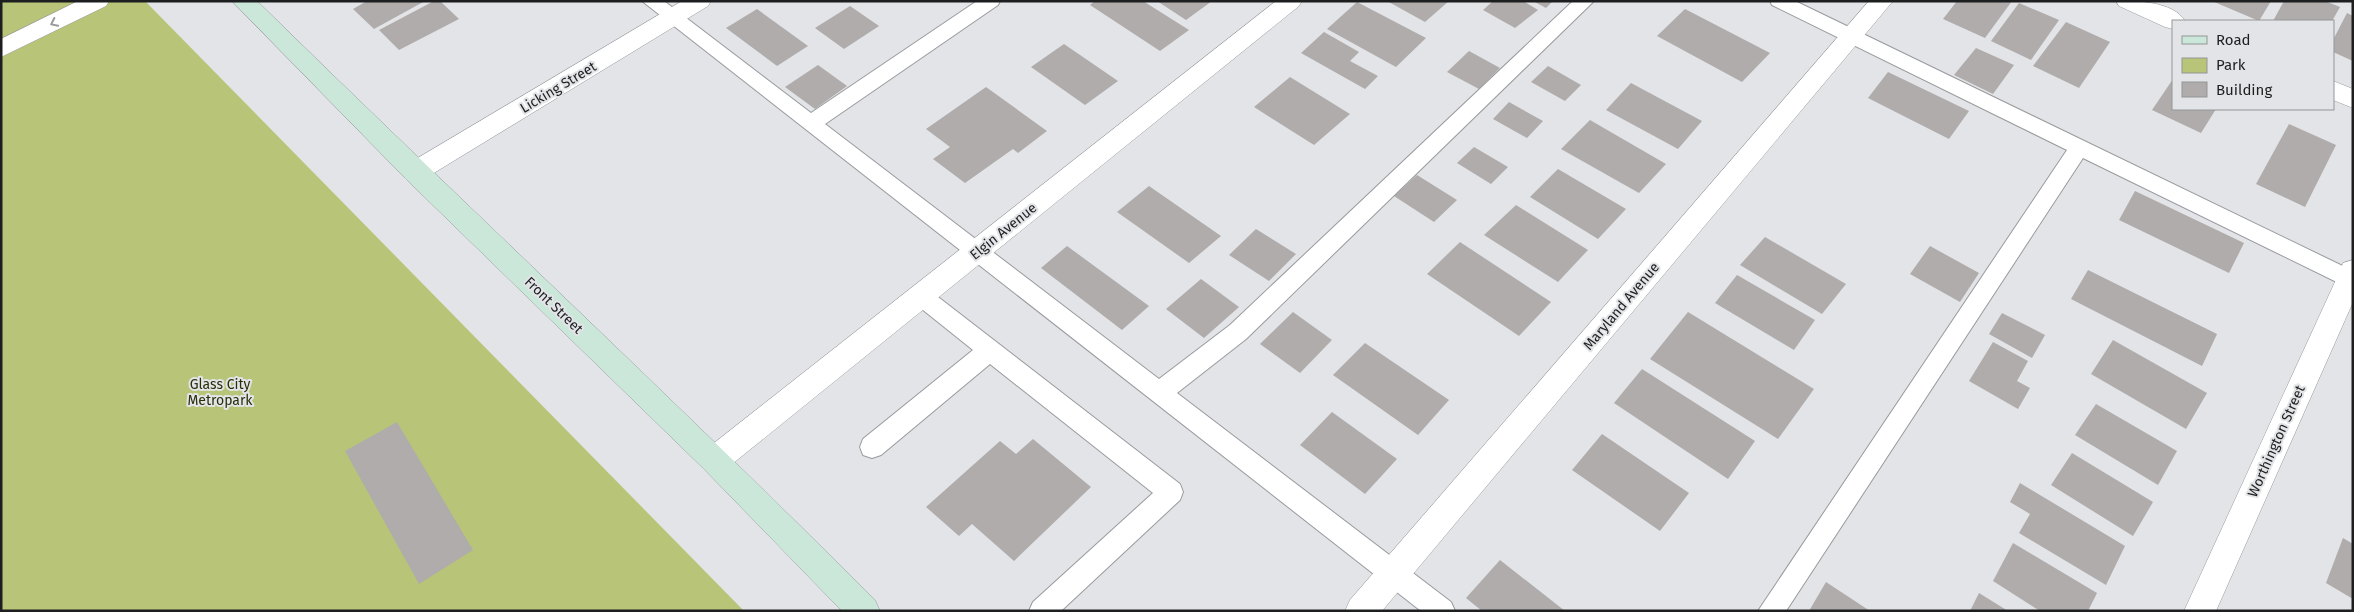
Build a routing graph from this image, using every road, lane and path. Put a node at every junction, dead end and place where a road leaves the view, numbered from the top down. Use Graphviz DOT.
graph roads {
  1 [pos="98,1"];
  2 [pos="243,1"];
  3 [pos="651,1"];
  4 [pos="700,1"];
  5 [pos="991,1"];
  6 [pos="1291,1"];
  7 [pos="1585,1"];
  8 [pos="1780,1"];
  9 [pos="1882,1"];
  10 [pos="2127,1"];
  11 [pos="673,18"];
  12 [pos="2172,20"];
  13 [pos="1852,36"];
  14 [pos="1,49"];
  15 [pos="2334,90"];
  16 [pos="2353,99"];
  17 [pos="810,124"];
  18 [pos="2079,148"];
  19 [pos="416,172"];
  20 [pos="976,252"];
  21 [pos="2352,277"];
  22 [pos="921,296"];
  23 [pos="989,351"];
  24 [pos="1159,393"];
  25 [pos="872,447"];
  26 [pos="715,460"];
  27 [pos="1393,573"];
  28 [pos="864,611"];
  29 [pos="1042,611"];
  30 [pos="1361,611"];
  31 [pos="1442,611"];
  32 [pos="1771,611"];
  33 [pos="2200,611"];
  1 -- 14 [label="street, one-way"];
  2 -- 19 [label="main road, Front Street"];
  3 -- 11 [label="lane"];
  4 -- 11 [label="street, Licking Street"];
  5 -- 17 [label="lane"];
  6 -- 20 [label="street, Elgin Avenue"];
  7 -- 24 [label="lane"];
  8 -- 13 [label="lane"];
  9 -- 13 [label="street, Maryland Avenue"];
  10 -- 12 [label="street"];
  11 -- 17 [label="lane"];
  11 -- 19 [label="street, Licking Street"];
  13 -- 18 [label="lane"];
  13 -- 27 [label="street, Maryland Avenue"];
  15 -- 16 [label="street"];
  17 -- 20 [label="lane"];
  18 -- 21 [label="lane"];
  18 -- 32 [label="lane"];
  19 -- 26 [label="main road, Front Street"];
  20 -- 22 [label="street, Elgin Avenue"];
  20 -- 24 [label="lane"];
  21 -- 33 [label="street, Worthington Street"];
  22 -- 23 [label="lane"];
  22 -- 26 [label="street, Elgin Avenue"];
  23 -- 25 [label="lane"];
  23 -- 29 [label="lane"];
  24 -- 27 [label="lane"];
  26 -- 28 [label="main road, Front Street"];
  27 -- 30 [label="street, Maryland Avenue"];
  27 -- 31 [label="lane"];
}
